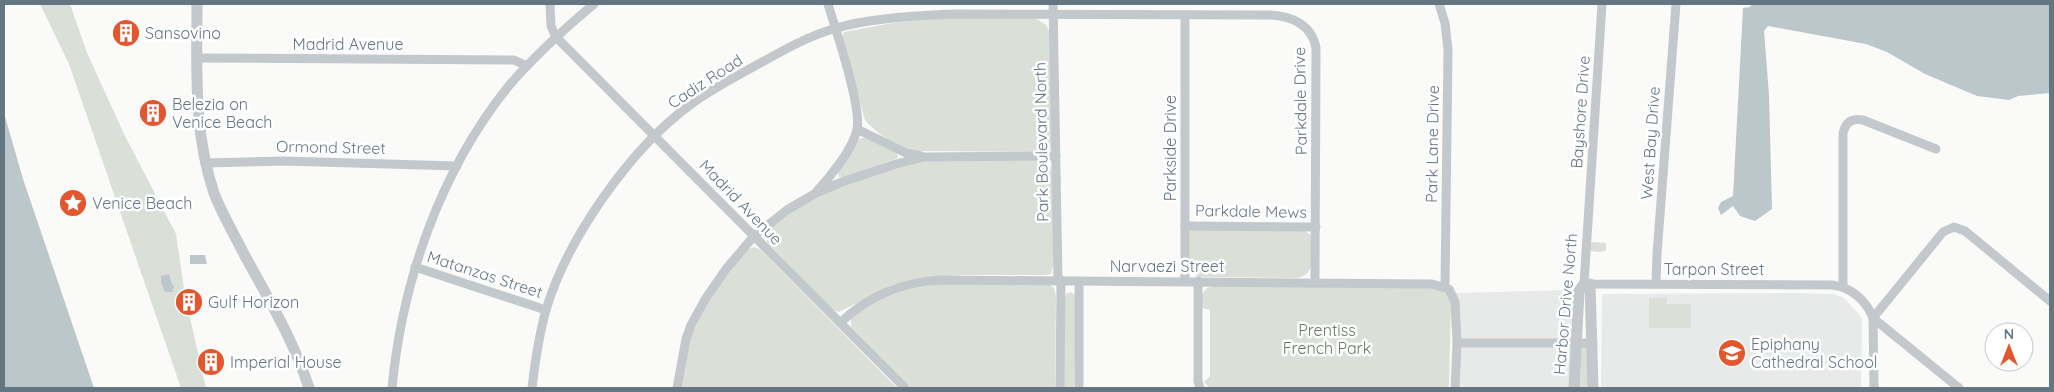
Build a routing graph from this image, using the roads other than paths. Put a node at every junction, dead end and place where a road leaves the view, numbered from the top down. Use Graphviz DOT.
graph roads {
  1 [pos="197,4"];
  2 [pos="550,4"];
  3 [pos="594,4"];
  4 [pos="828,4"];
  5 [pos="1053,4"];
  6 [pos="1439,4"];
  7 [pos="1602,4"];
  8 [pos="1676,4"];
  9 [pos="1053,14"];
  10 [pos="1186,15"];
  11 [pos="835,28"];
  12 [pos="556,37"];
  13 [pos="197,58"];
  14 [pos="527,66"];
  15 [pos="857,128"];
  16 [pos="655,136"];
  17 [pos="1936,149"];
  18 [pos="1056,156"];
  19 [pos="924,157"];
  20 [pos="205,163"];
  21 [pos="457,166"];
  22 [pos="816,193"];
  23 [pos="1588,222"];
  24 [pos="1185,226"];
  25 [pos="1316,227"];
  26 [pos="754,236"];
  27 [pos="415,267"];
  28 [pos="1059,280"];
  29 [pos="1079,280"];
  30 [pos="1185,281"];
  31 [pos="1198,281"];
  32 [pos="1315,282"];
  33 [pos="1587,284"];
  34 [pos="1656,284"];
  35 [pos="1445,287"];
  36 [pos="1843,287"];
  37 [pos="2050,301"];
  38 [pos="546,310"];
  39 [pos="1873,318"];
  40 [pos="840,323"];
  41 [pos="1457,343"];
  42 [pos="1575,343"];
  43 [pos="1593,343"];
  44 [pos="309,388"];
  45 [pos="392,388"];
  46 [pos="532,388"];
  47 [pos="677,388"];
  48 [pos="905,388"];
  49 [pos="1060,388"];
  50 [pos="1079,388"];
  51 [pos="1200,388"];
  52 [pos="1455,388"];
  53 [pos="1574,388"];
  54 [pos="1593,388"];
  55 [pos="1874,388"];
  56 [pos="1959,388"];
  1 -- 13 [label="street"];
  2 -- 12 [label="street"];
  3 -- 12 [label="street"];
  4 -- 11 [label="street"];
  5 -- 9 [label="street, Park Boulevard North"];
  6 -- 35 [label="street, Park Lane Drive"];
  7 -- 23 [label="street, Bayshore Drive"];
  8 -- 34 [label="street, West Bay Drive"];
  9 -- 10 [label="street, Parkdale Drive"];
  9 -- 11 [label="street, Cadiz Road"];
  9 -- 18 [label="street, Park Boulevard North"];
  10 -- 24 [label="street, Parkside Drive"];
  10 -- 25 [label="street, Parkdale Drive"];
  11 -- 15 [label="street"];
  11 -- 16 [label="street, Cadiz Road"];
  12 -- 14 [label="street"];
  12 -- 16 [label="street, Madrid Avenue"];
  13 -- 14 [label="street, Madrid Avenue"];
  13 -- 20 [label="street"];
  14 -- 21 [label="street"];
  15 -- 19 [label="street"];
  15 -- 22 [label="street"];
  16 -- 26 [label="street, Madrid Avenue"];
  16 -- 38 [label="street, Cadiz Road"];
  17 -- 36 [label="street"];
  18 -- 19 [label="street"];
  18 -- 28 [label="street, Park Boulevard North"];
  19 -- 22 [label="street"];
  20 -- 21 [label="street, Ormond Street"];
  20 -- 44 [label="street"];
  21 -- 27 [label="street"];
  22 -- 26 [label="street"];
  23 -- 33 [label="street, Harbor Drive North"];
  24 -- 25 [label="street, Parkdale Mews"];
  24 -- 30 [label="street, Parkside Drive"];
  25 -- 32 [label="street, Parkdale Drive"];
  26 -- 40 [label="street, Madrid Avenue"];
  26 -- 47 [label="street"];
  27 -- 38 [label="street, Matanzas Street"];
  27 -- 45 [label="street"];
  28 -- 29 [label="street, Narvaezi Street"];
  28 -- 40 [label="street, Narvaezi Street"];
  28 -- 49 [label="street, Park Boulevard North"];
  29 -- 30 [label="street, Narvaezi Street"];
  29 -- 50 [label="street"];
  30 -- 31 [label="street, Narvaezi Street"];
  31 -- 32 [label="street, Narvaezi Street"];
  31 -- 51 [label="street"];
  32 -- 35 [label="street, Narvaezi Street"];
  33 -- 34 [label="street, Tarpon Street"];
  33 -- 42 [label="street, Harbor Drive North"];
  33 -- 43 [label="street, Harbor Drive North"];
  34 -- 36 [label="street, Tarpon Street"];
  35 -- 41 [label="street"];
  36 -- 39 [label="street"];
  37 -- 39 [label="street"];
  38 -- 46 [label="street, Cadiz Road"];
  39 -- 55 [label="street"];
  39 -- 56 [label="street"];
  40 -- 48 [label="street, Madrid Avenue"];
  41 -- 42 [label="street"];
  41 -- 52 [label="street"];
  42 -- 43 [label="street"];
  42 -- 53 [label="street, Harbor Drive North"];
  43 -- 54 [label="street, Harbor Drive North"];
}
